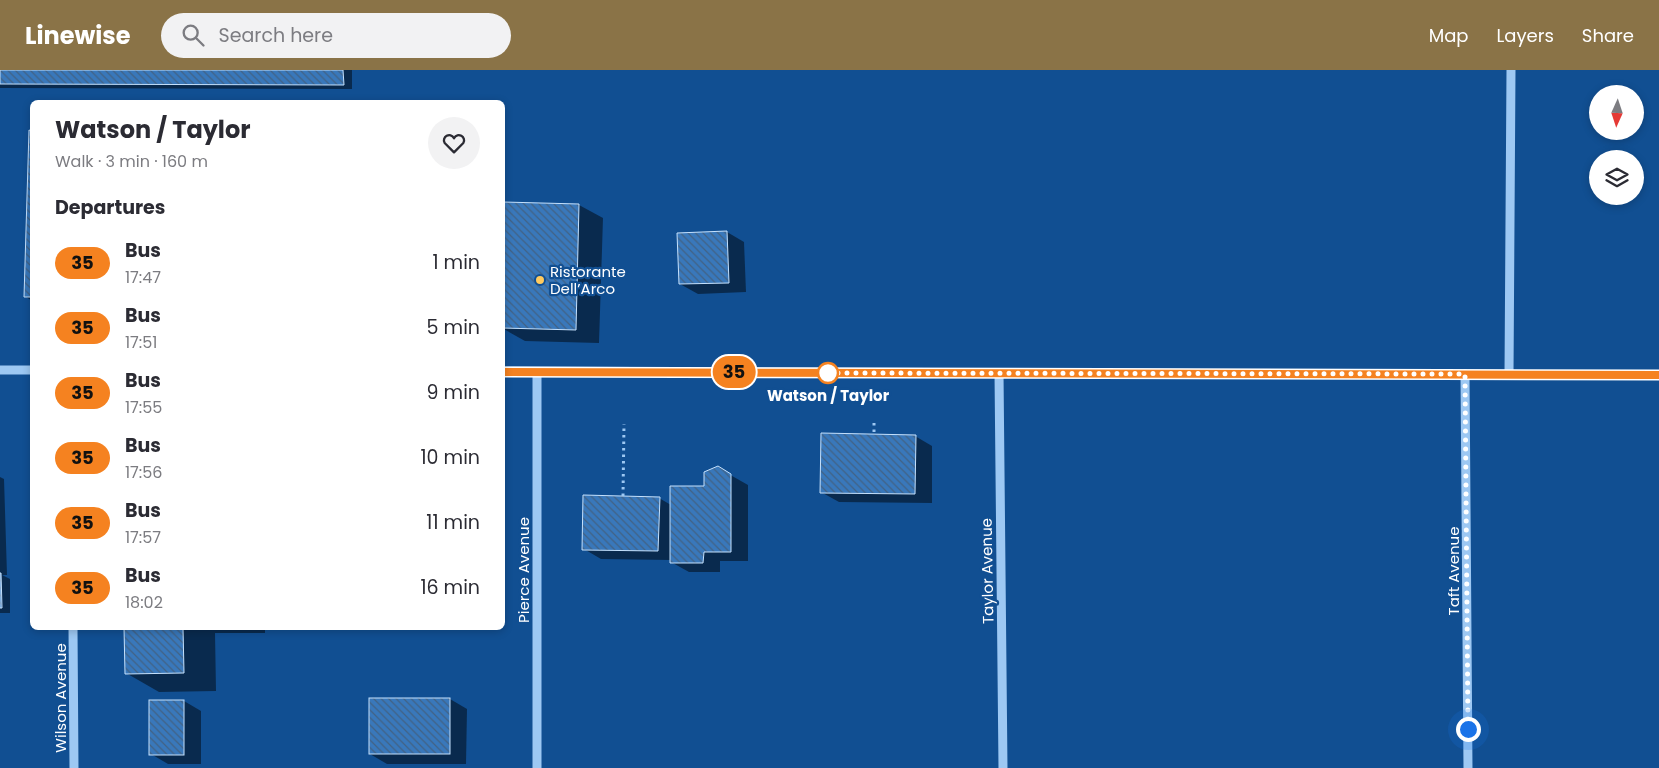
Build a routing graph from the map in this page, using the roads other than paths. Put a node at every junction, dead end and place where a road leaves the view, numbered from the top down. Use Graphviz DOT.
graph roads {
  1 [pos="1511,70"];
  2 [pos="0,370"];
  3 [pos="30,370"];
  4 [pos="505,372"];
  5 [pos="537,372"];
  6 [pos="999,373"];
  7 [pos="1465,374"];
  8 [pos="1509,374"];
  9 [pos="1659,375"];
  10 [pos="73,630"];
  11 [pos="74,768"];
  12 [pos="537,768"];
  13 [pos="1003,768"];
  14 [pos="1468,768"];
  1 -- 8 [label="street"];
  2 -- 3 [label="street"];
  4 -- 5 [label="street"];
  5 -- 6 [label="street"];
  5 -- 12 [label="street, Pierce Avenue"];
  6 -- 7 [label="street"];
  6 -- 13 [label="street, Taylor Avenue"];
  7 -- 8 [label="street"];
  7 -- 14 [label="street, Taft Avenue"];
  8 -- 9 [label="street"];
  10 -- 11 [label="street, Wilson Avenue"];
}
